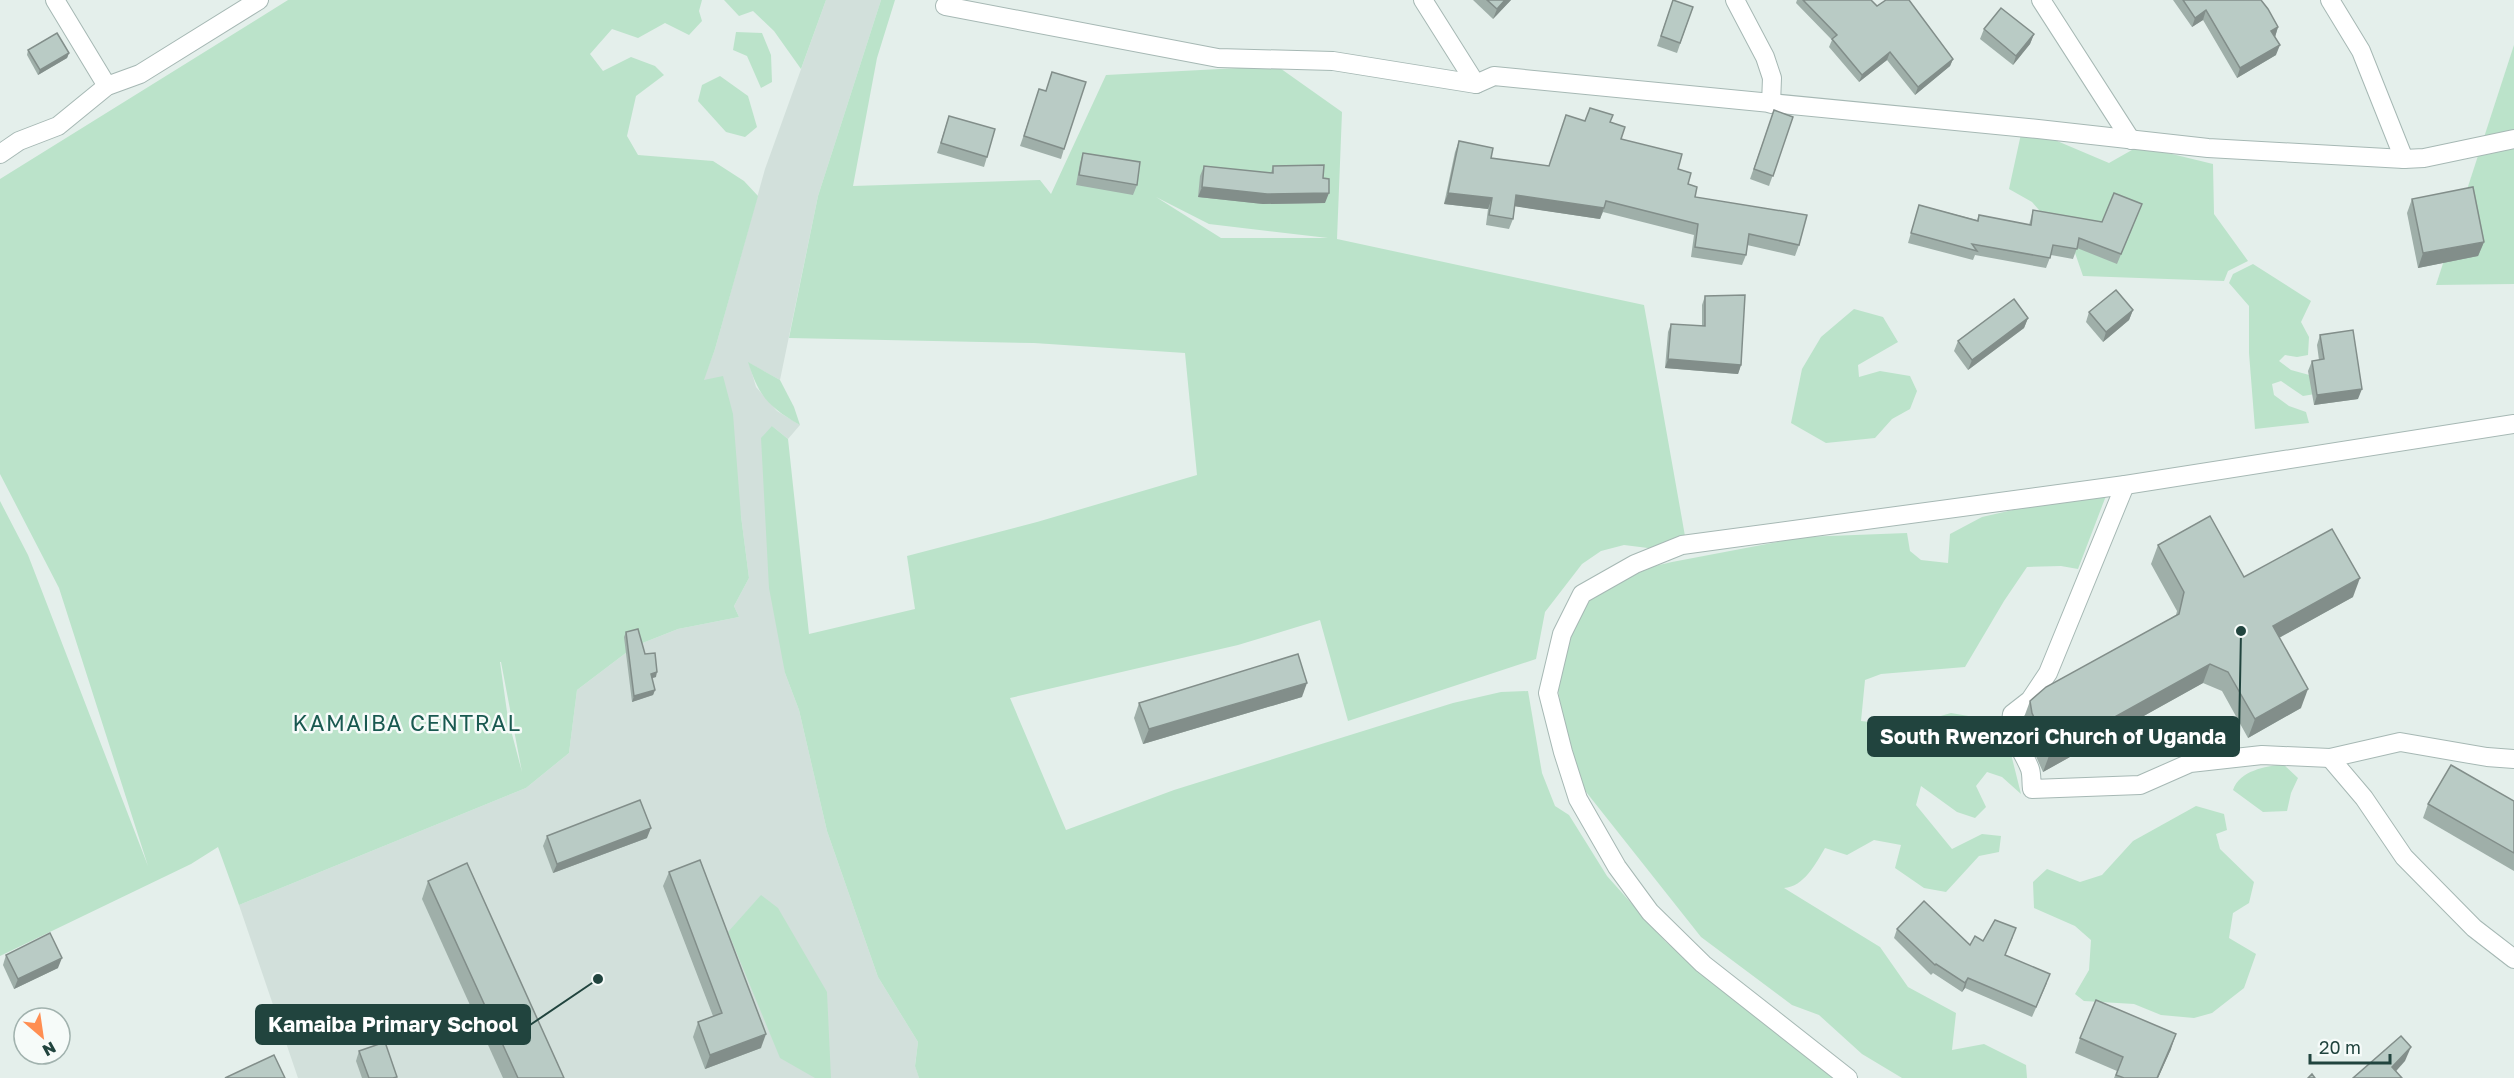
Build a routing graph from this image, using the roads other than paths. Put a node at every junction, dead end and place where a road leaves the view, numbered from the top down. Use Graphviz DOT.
graph roads {
  1 [pos="55,0"];
  2 [pos="259,0"];
  3 [pos="1423,0"];
  4 [pos="1735,0"];
  5 [pos="2041,0"];
  6 [pos="2330,0"];
  7 [pos="945,6"];
  8 [pos="1476,84"];
  9 [pos="107,86"];
  10 [pos="1772,104"];
  11 [pos="2514,139"];
  12 [pos="2131,140"];
  13 [pos="0,154"];
  14 [pos="2404,159"];
  15 [pos="2514,424"];
  16 [pos="2126,485"];
  17 [pos="2330,758"];
  18 [pos="2514,759"];
  19 [pos="2514,959"];
  20 [pos="1848,1078"];
  1 -- 9 [label="street"];
  2 -- 9 [label="street"];
  3 -- 8 [label="street"];
  4 -- 10 [label="street"];
  5 -- 12 [label="street"];
  6 -- 14 [label="street"];
  7 -- 8 [label="street"];
  8 -- 10 [label="street"];
  9 -- 13 [label="street"];
  10 -- 12 [label="street"];
  11 -- 14 [label="street"];
  12 -- 14 [label="street"];
  15 -- 16 [label="street"];
  16 -- 17 [label="street"];
  16 -- 20 [label="street"];
  17 -- 18 [label="street"];
  17 -- 19 [label="street"];
}
